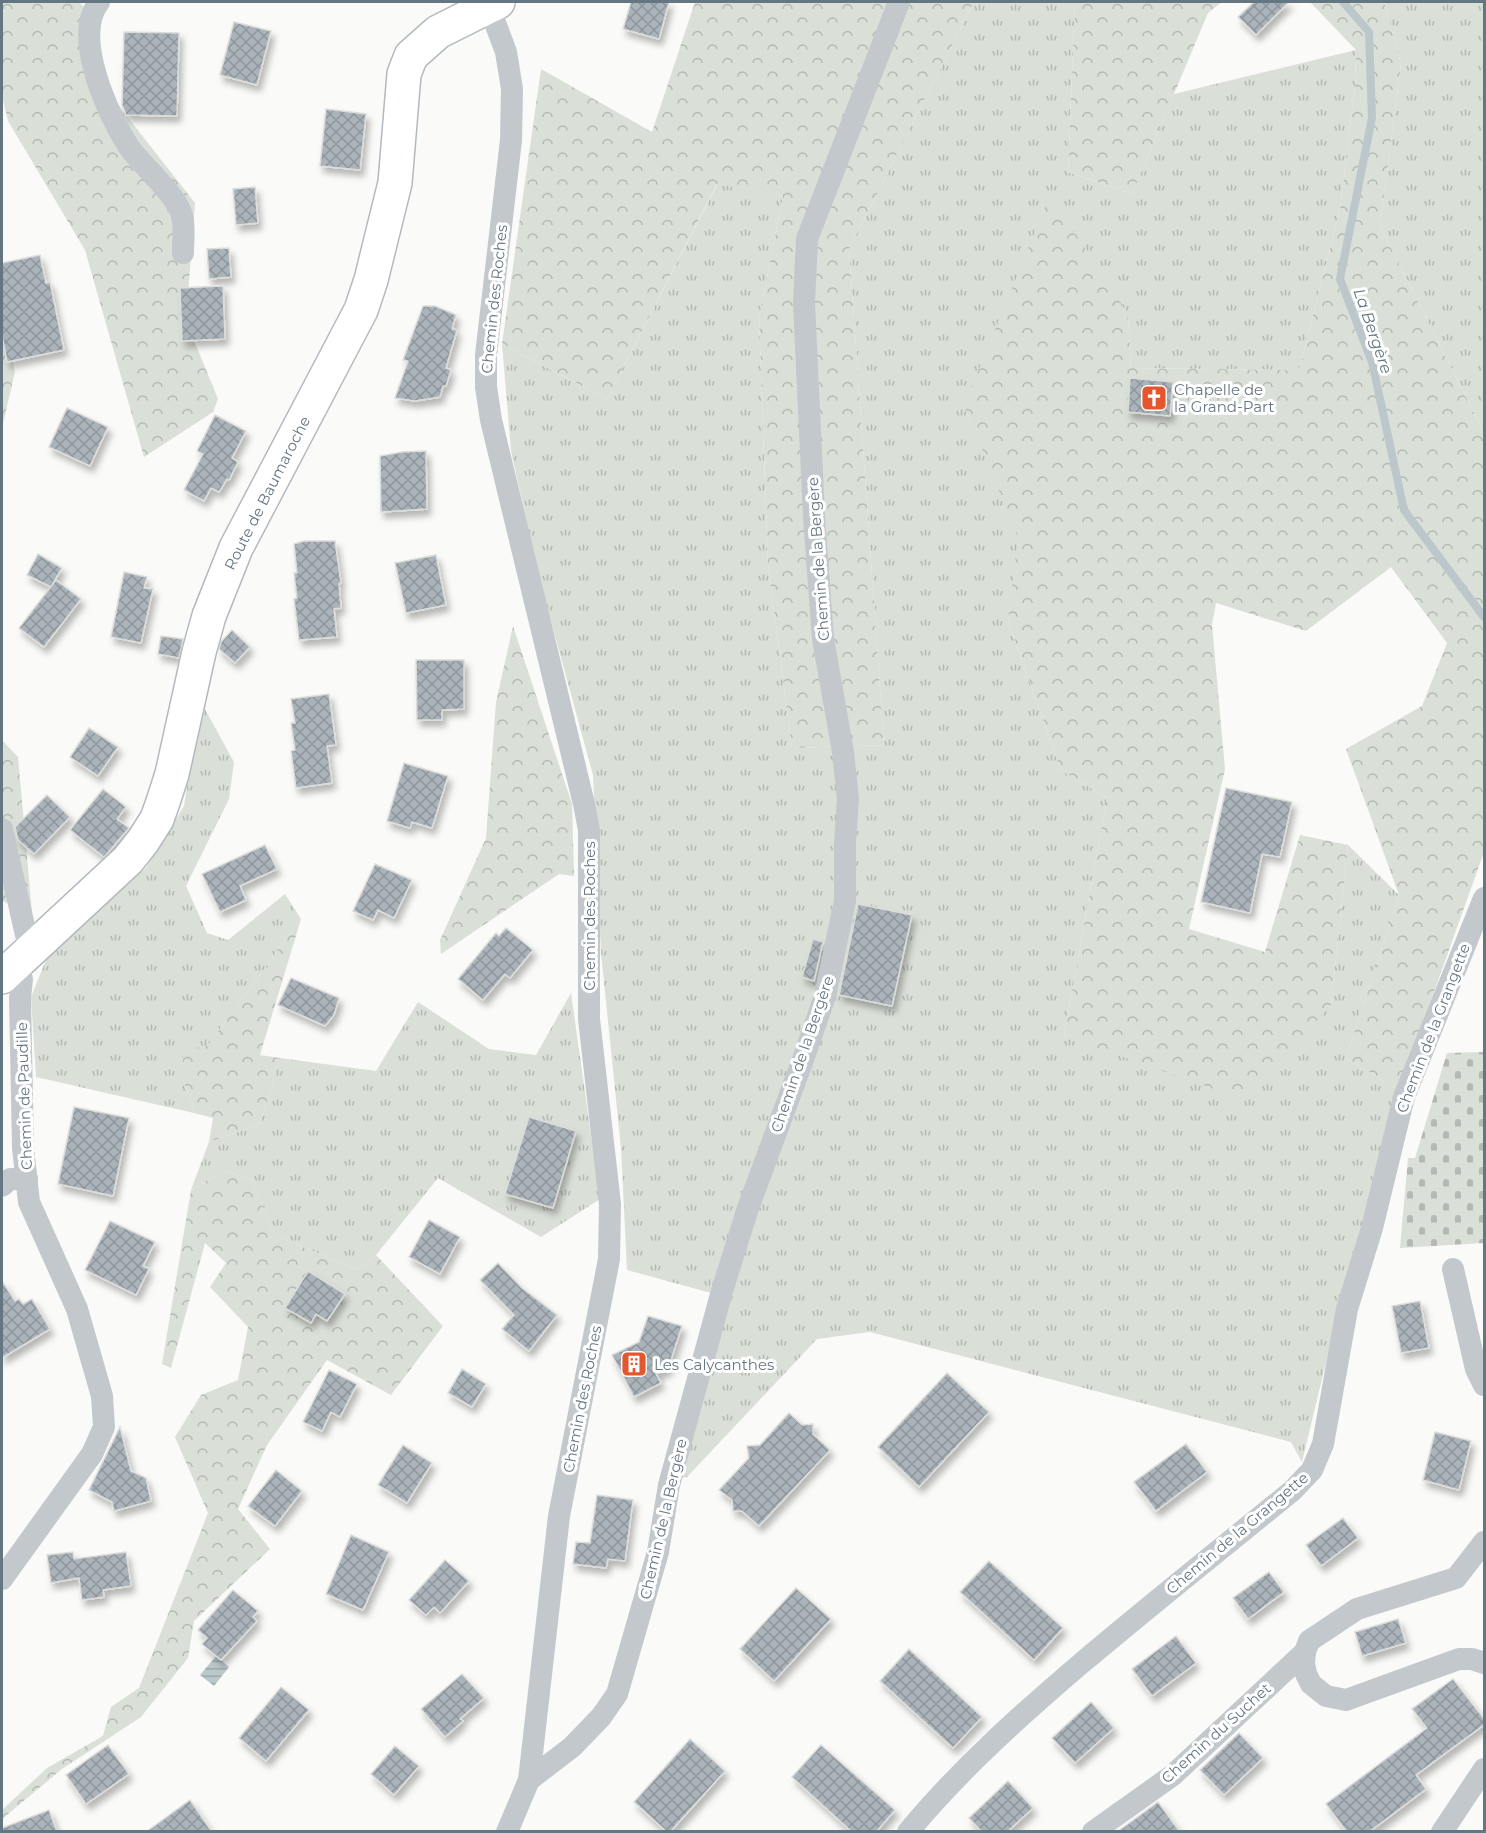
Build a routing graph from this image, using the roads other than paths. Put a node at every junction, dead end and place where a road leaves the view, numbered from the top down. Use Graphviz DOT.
graph roads {
  1 [pos="99,2"];
  2 [pos="899,2"];
  3 [pos="494,3"];
  4 [pos="183,253"];
  5 [pos="2,829"];
  6 [pos="1485,898"];
  7 [pos="17,963"];
  8 [pos="27,1179"];
  9 [pos="2,1186"];
  10 [pos="1453,1269"];
  11 [pos="1485,1385"];
  12 [pos="1485,1542"];
  13 [pos="2,1579"];
  14 [pos="1305,1652"];
  15 [pos="1485,1663"];
  16 [pos="1485,1769"];
  17 [pos="529,1780"];
  18 [pos="507,1832"];
  19 [pos="908,1832"];
  20 [pos="1093,1832"];
  21 [pos="1442,1832"];
  1 -- 4 [label="street"];
  2 -- 17 [label="street, Chemin de la Bergère"];
  3 -- 7 [label="street, Route de Baumaroche"];
  3 -- 17 [label="street, Chemin des Roches"];
  5 -- 7 [label="street, Chemin de Paudille"];
  6 -- 19 [label="street, Chemin de la Grangette"];
  7 -- 8 [label="street, Chemin de Paudille"];
  8 -- 9 [label="street"];
  8 -- 13 [label="street, Chemin de Paudille"];
  10 -- 11 [label="street"];
  12 -- 14 [label="street, Chemin du Suchet"];
  14 -- 15 [label="street"];
  14 -- 20 [label="street, Chemin du Suchet"];
  16 -- 21 [label="street"];
  17 -- 18 [label="street, Chemin des Roches"];
}
